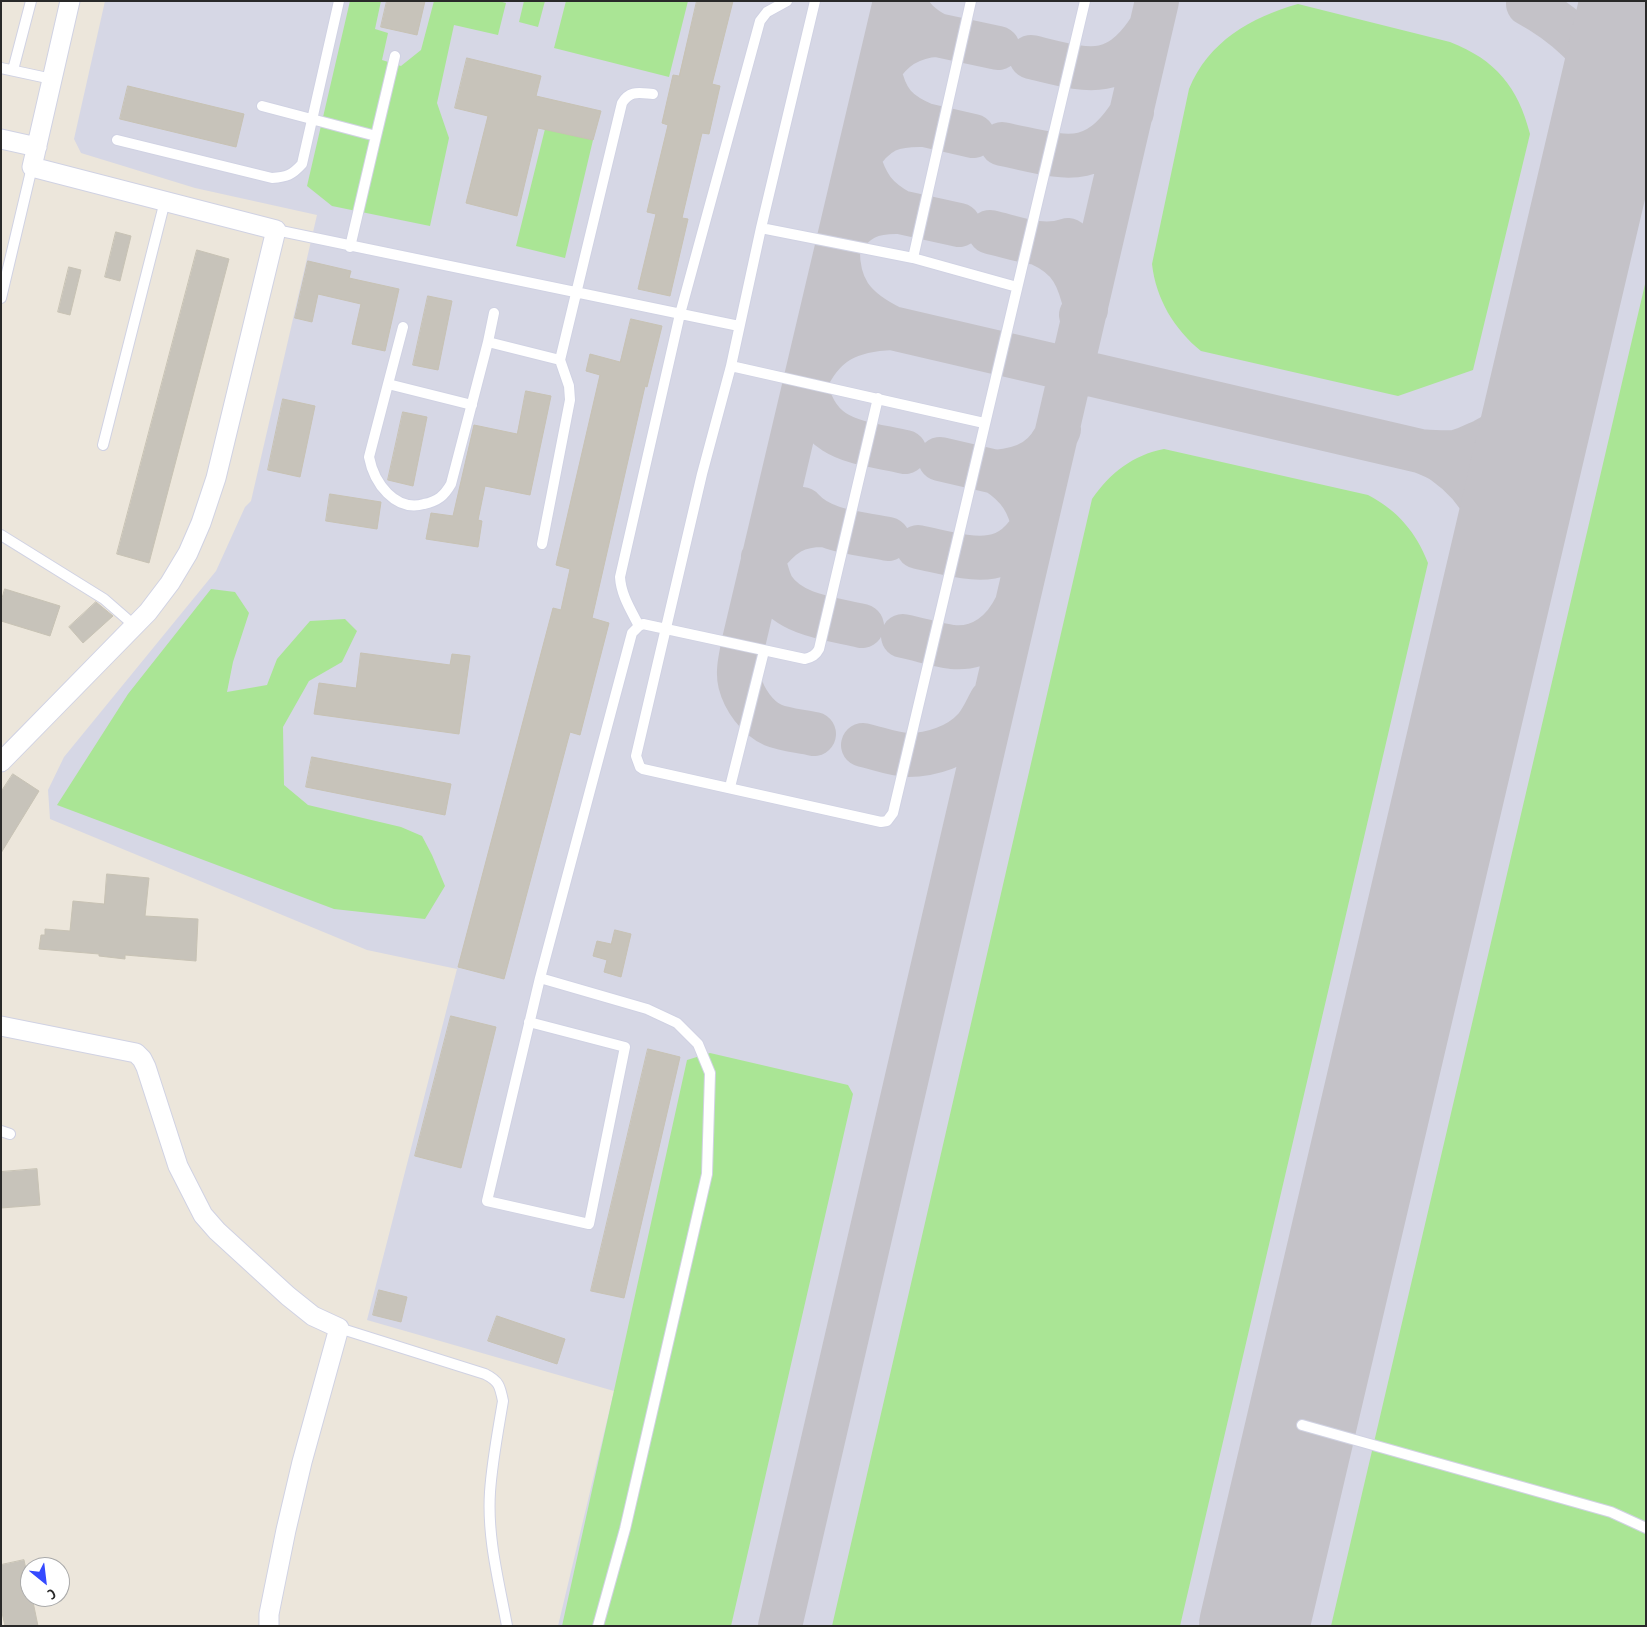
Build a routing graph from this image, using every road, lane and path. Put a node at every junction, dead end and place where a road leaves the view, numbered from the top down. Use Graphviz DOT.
graph roads {
  1 [pos="31,1"];
  2 [pos="70,1"];
  3 [pos="340,1"];
  4 [pos="786,1"];
  5 [pos="815,1"];
  6 [pos="971,1"];
  7 [pos="1085,1"];
  8 [pos="395,56"];
  9 [pos="1,68"];
  10 [pos="13,70"];
  11 [pos="52,79"];
  12 [pos="652,94"];
  13 [pos="262,106"];
  14 [pos="313,118"];
  15 [pos="376,136"];
  16 [pos="1,139"];
  17 [pos="117,140"];
  18 [pos="37,147"];
  19 [pos="32,167"];
  20 [pos="164,201"];
  21 [pos="761,228"];
  22 [pos="276,230"];
  23 [pos="350,246"];
  24 [pos="913,258"];
  25 [pos="1017,287"];
  26 [pos="577,294"];
  27 [pos="1,298"];
  28 [pos="494,313"];
  29 [pos="680,314"];
  30 [pos="403,326"];
  31 [pos="740,326"];
  32 [pos="488,342"];
  33 [pos="560,360"];
  34 [pos="731,366"];
  35 [pos="388,384"];
  36 [pos="878,398"];
  37 [pos="472,405"];
  38 [pos="984,423"];
  39 [pos="103,445"];
  40 [pos="1,534"];
  41 [pos="542,544"];
  42 [pos="135,626"];
  43 [pos="639,626"];
  44 [pos="666,628"];
  45 [pos="764,651"];
  46 [pos="1,762"];
  47 [pos="730,787"];
  48 [pos="540,978"];
  49 [pos="530,1022"];
  50 [pos="1,1026"];
  51 [pos="339,1328"];
  52 [pos="1302,1425"];
  53 [pos="1646,1528"];
  54 [pos="268,1622"];
  55 [pos="507,1626"];
  56 [pos="598,1626"];
  1 -- 10 [label="lane"];
  2 -- 11 [label="street"];
  3 -- 14 [label="lane"];
  4 -- 29 [label="lane"];
  5 -- 21 [label="lane"];
  6 -- 24 [label="lane"];
  7 -- 25 [label="lane"];
  8 -- 15 [label="lane"];
  9 -- 10 [label="lane"];
  10 -- 11 [label="lane"];
  11 -- 18 [label="street"];
  12 -- 26 [label="lane"];
  13 -- 14 [label="lane"];
  14 -- 15 [label="lane"];
  14 -- 17 [label="lane"];
  15 -- 23 [label="lane"];
  16 -- 18 [label="street"];
  18 -- 19 [label="street"];
  19 -- 20 [label="street"];
  19 -- 27 [label="lane"];
  20 -- 22 [label="street"];
  20 -- 39 [label="lane"];
  21 -- 24 [label="lane"];
  21 -- 31 [label="lane"];
  22 -- 23 [label="lane"];
  22 -- 42 [label="street"];
  23 -- 26 [label="lane"];
  24 -- 25 [label="lane"];
  25 -- 38 [label="lane"];
  26 -- 29 [label="lane"];
  26 -- 33 [label="lane"];
  28 -- 32 [label="lane"];
  29 -- 31 [label="lane"];
  29 -- 43 [label="lane"];
  30 -- 35 [label="lane"];
  31 -- 34 [label="lane"];
  32 -- 33 [label="lane"];
  32 -- 37 [label="lane"];
  33 -- 41 [label="lane"];
  34 -- 36 [label="lane"];
  34 -- 44 [label="lane"];
  35 -- 37 [label="lane"];
  35 -- 37 [label="lane"];
  36 -- 38 [label="lane"];
  36 -- 45 [label="lane"];
  38 -- 47 [label="lane"];
  40 -- 42 [label="lane"];
  42 -- 46 [label="street"];
  43 -- 44 [label="lane"];
  43 -- 48 [label="lane"];
  44 -- 45 [label="lane"];
  44 -- 47 [label="lane"];
  45 -- 47 [label="lane"];
  48 -- 49 [label="lane"];
  48 -- 56 [label="lane"];
  49 -- 49 [label="lane"];
  50 -- 51 [label="street"];
  51 -- 54 [label="street"];
  51 -- 55 [label="lane"];
  52 -- 53 [label="lane"];
}
